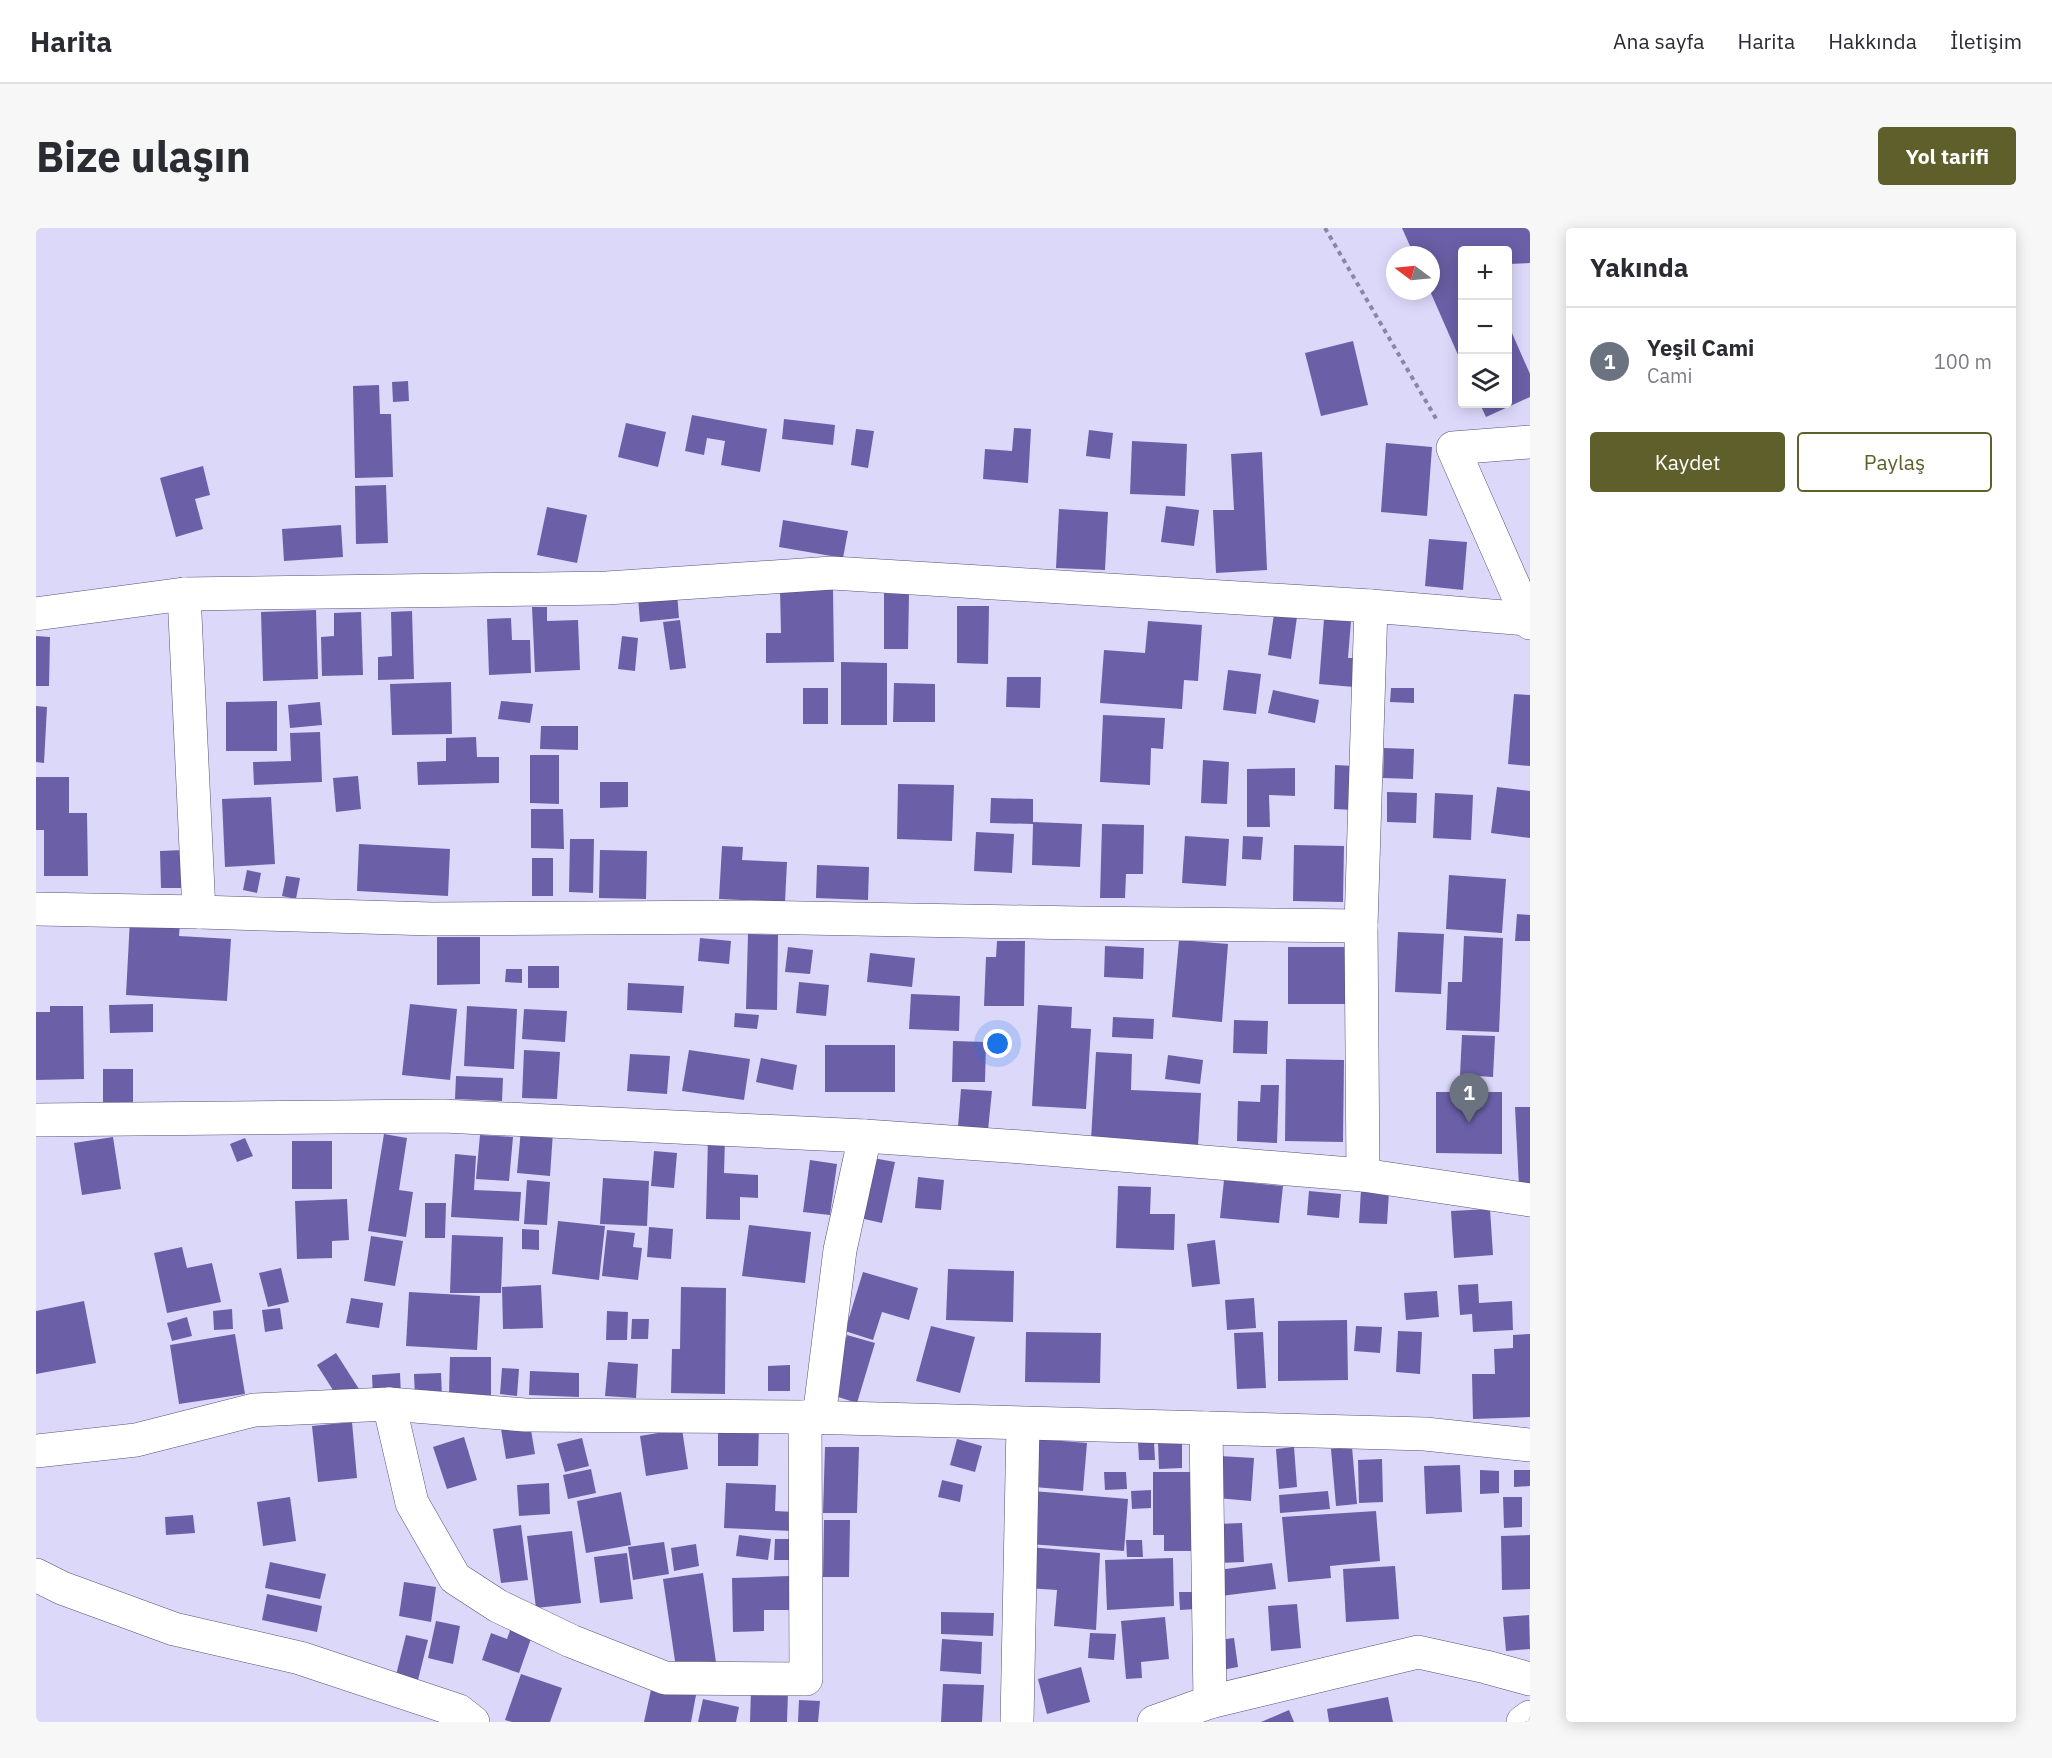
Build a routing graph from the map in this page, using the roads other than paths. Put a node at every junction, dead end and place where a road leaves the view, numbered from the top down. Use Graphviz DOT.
graph roads {
  1 [pos="1530,442"];
  2 [pos="184,594"];
  3 [pos="1371,606"];
  4 [pos="36,614"];
  5 [pos="1529,621"];
  6 [pos="36,909"];
  7 [pos="199,912"];
  8 [pos="1361,926"];
  9 [pos="36,1120"];
  10 [pos="865,1136"];
  11 [pos="1363,1175"];
  12 [pos="1530,1200"];
  13 [pos="388,1404"];
  14 [pos="812,1417"];
  15 [pos="1023,1424"];
  16 [pos="1206,1428"];
  17 [pos="1530,1445"];
  18 [pos="36,1451"];
  19 [pos="36,1575"];
  20 [pos="1530,1679"];
  21 [pos="1210,1702"];
  22 [pos="1530,1717"];
  23 [pos="473,1722"];
  24 [pos="1017,1722"];
  25 [pos="1154,1722"];
  26 [pos="1523,1722"];
  1 -- 5 [label="street"];
  2 -- 3 [label="street"];
  2 -- 4 [label="street"];
  2 -- 7 [label="street"];
  3 -- 5 [label="street"];
  3 -- 8 [label="street"];
  6 -- 7 [label="street"];
  7 -- 8 [label="street"];
  8 -- 11 [label="street"];
  9 -- 10 [label="street"];
  10 -- 11 [label="street"];
  10 -- 14 [label="street"];
  11 -- 12 [label="street"];
  13 -- 14 [label="street"];
  13 -- 14 [label="street"];
  13 -- 18 [label="street"];
  14 -- 15 [label="street"];
  15 -- 16 [label="street"];
  15 -- 24 [label="street"];
  16 -- 17 [label="street"];
  16 -- 21 [label="street"];
  19 -- 23 [label="street"];
  20 -- 21 [label="street"];
  21 -- 25 [label="street"];
  22 -- 26 [label="street"];
}
